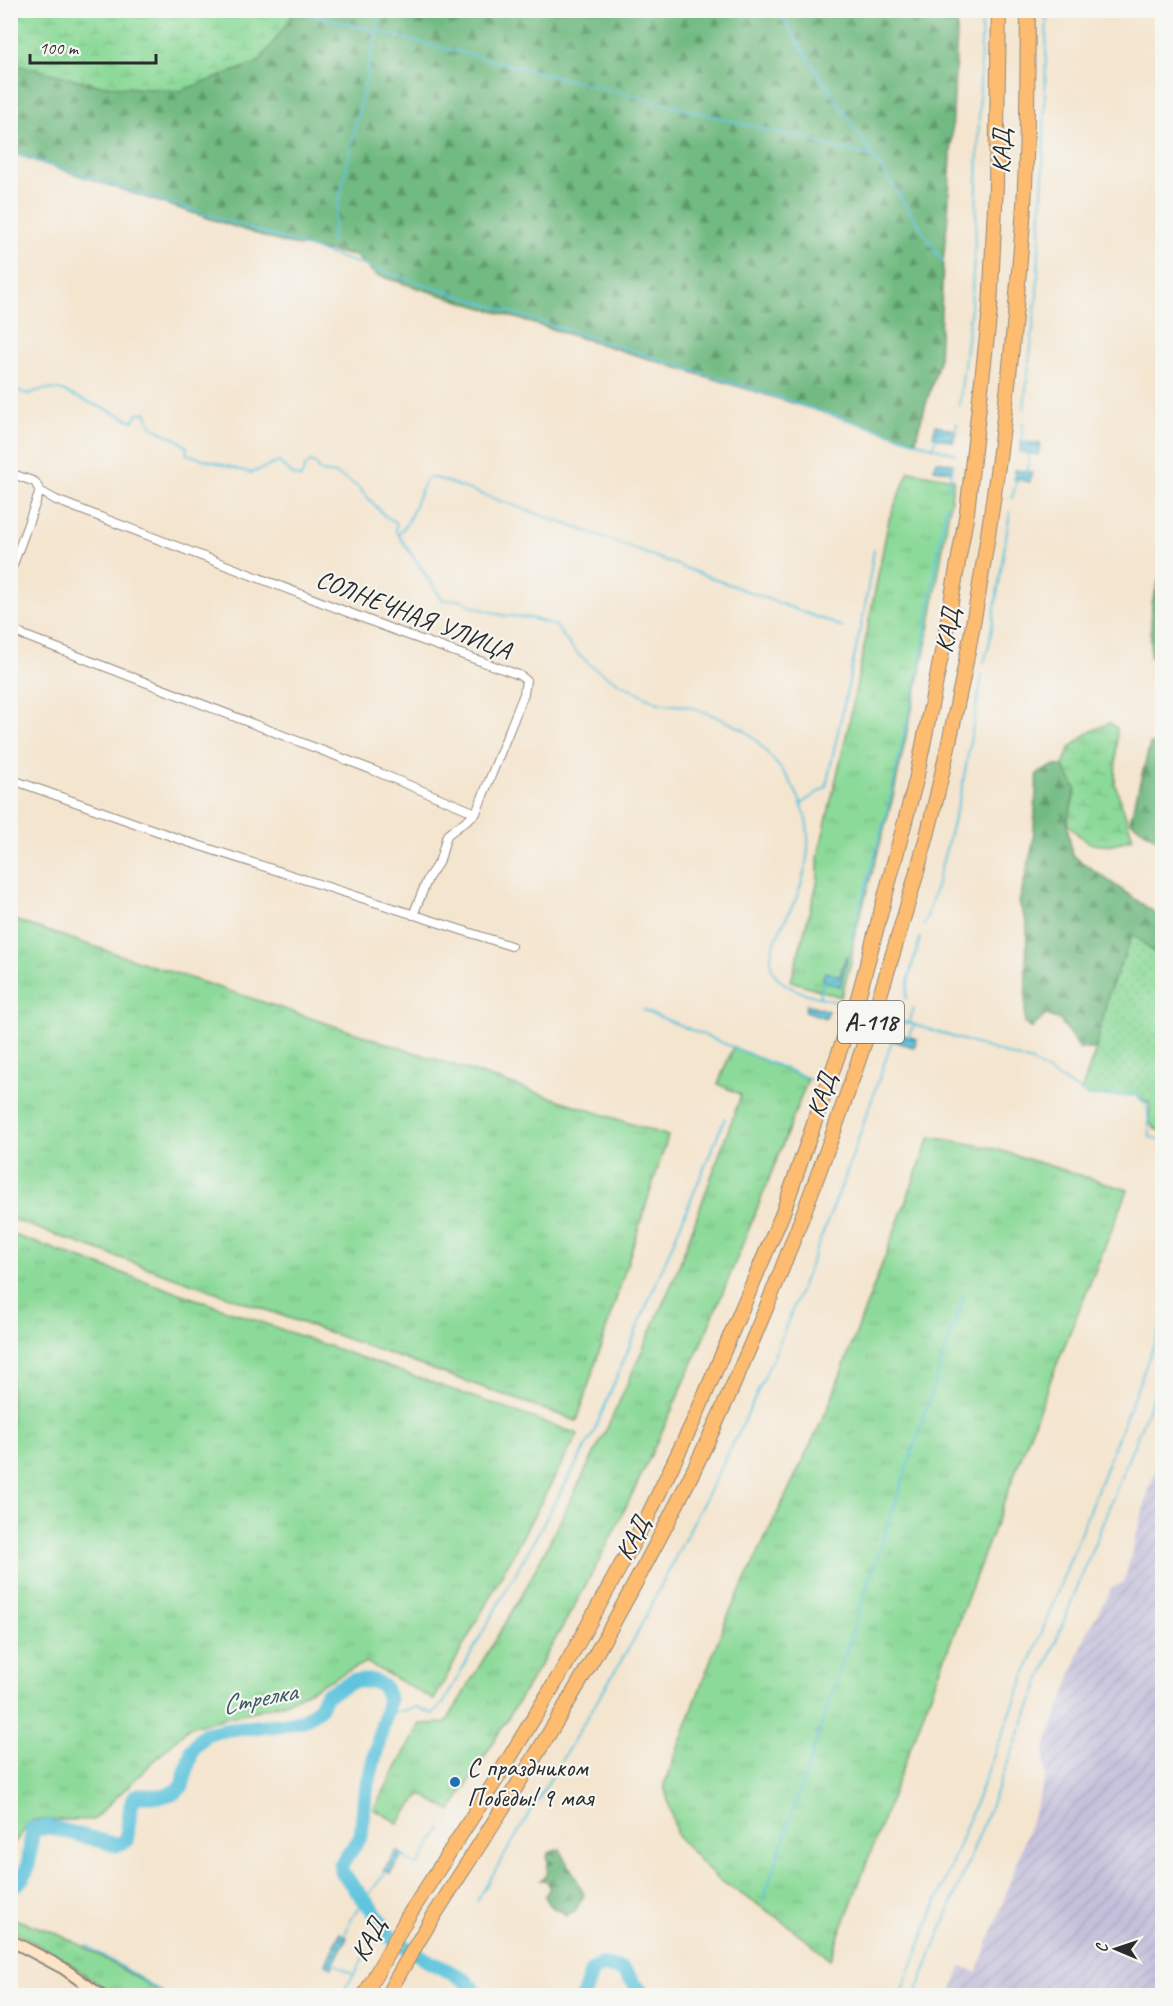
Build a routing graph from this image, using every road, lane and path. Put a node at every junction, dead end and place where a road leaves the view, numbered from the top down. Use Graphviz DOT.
graph roads {
  1 [pos="999,10"];
  2 [pos="1028,10"];
  3 [pos="10,473"];
  4 [pos="40,491"];
  5 [pos="10,573"];
  6 [pos="10,630"];
  7 [pos="10,779"];
  8 [pos="476,813"];
  9 [pos="413,915"];
  10 [pos="511,946"];
  11 [pos="10,1940"];
  12 [pos="102,1995"];
  13 [pos="364,1995"];
  14 [pos="387,1995"];
  1 -- 13 [label="highway, КАД / А-118"];
  2 -- 14 [label="highway, КАД / А-118"];
  3 -- 4 [label="street"];
  4 -- 5 [label="street"];
  4 -- 8 [label="street, СОЛНЕЧНАЯ УЛИЦА"];
  6 -- 8 [label="street"];
  7 -- 9 [label="street"];
  8 -- 9 [label="street"];
  9 -- 10 [label="street"];
  11 -- 12 [label="main road"];
}
